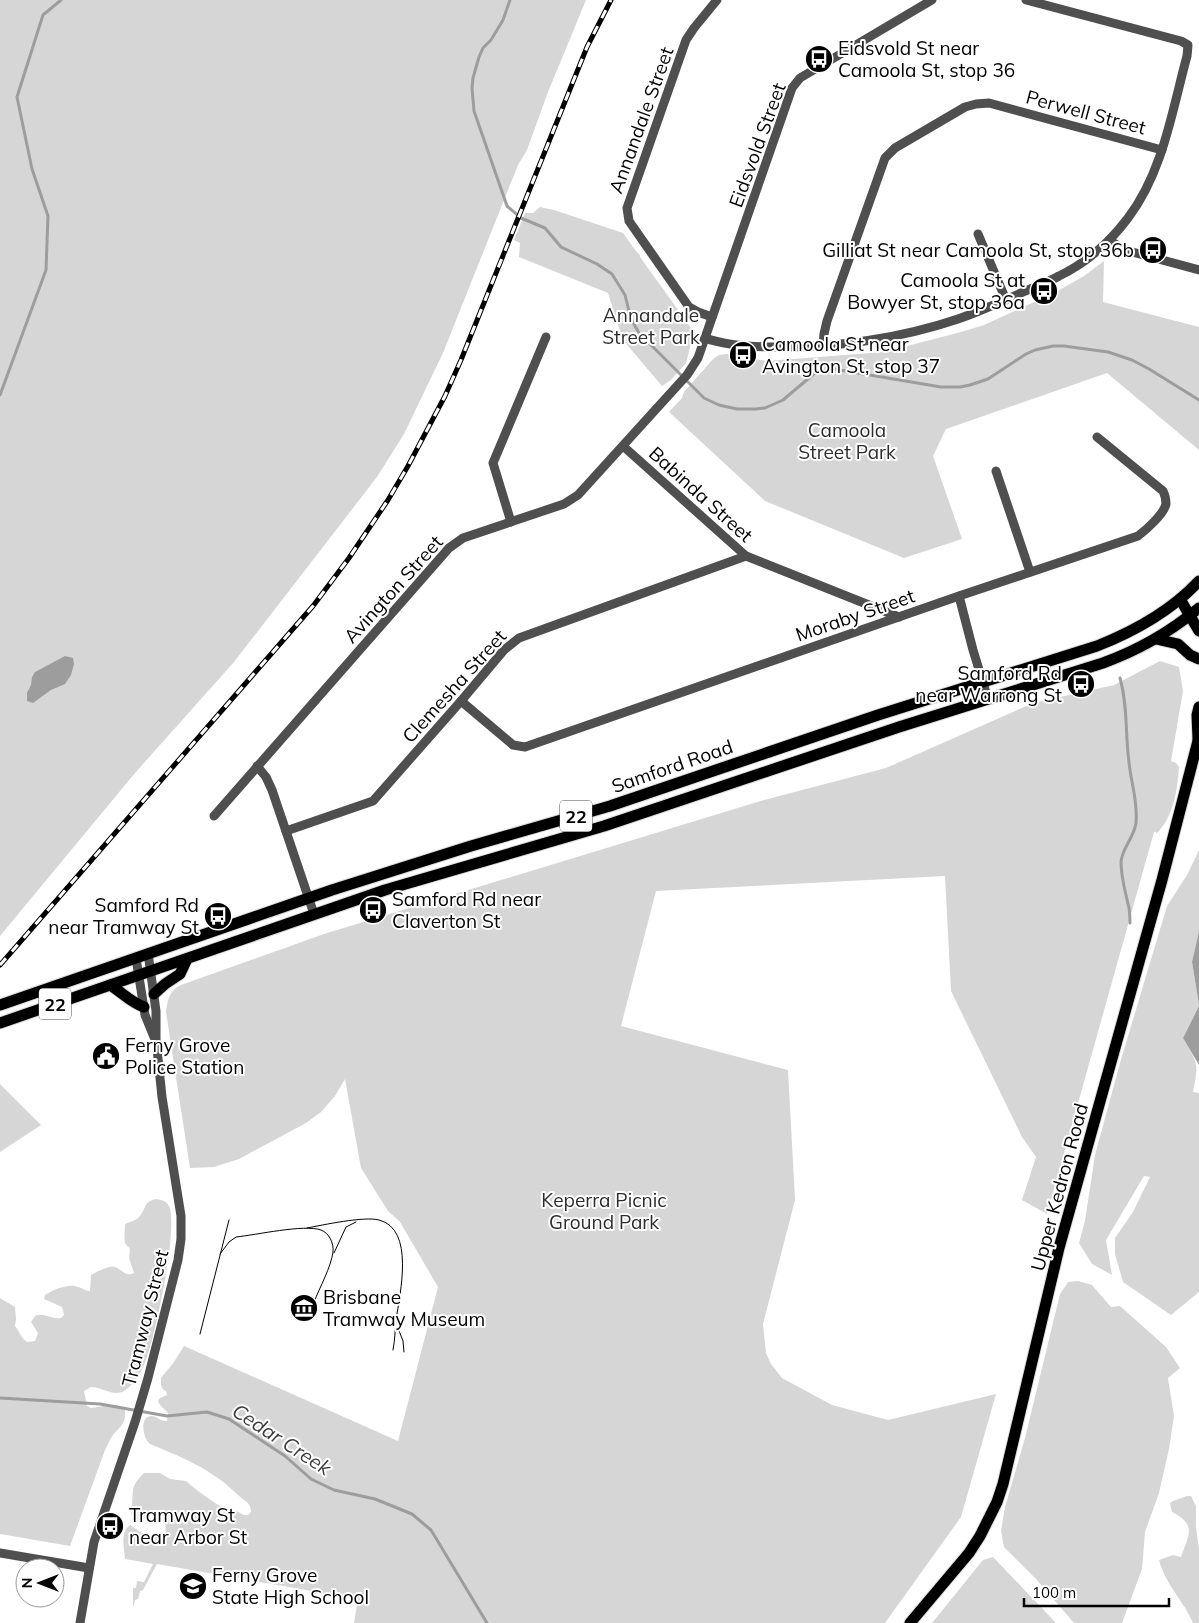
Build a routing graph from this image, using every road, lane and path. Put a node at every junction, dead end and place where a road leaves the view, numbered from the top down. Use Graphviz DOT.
graph roads {
  1 [pos="718,0"];
  2 [pos="932,0"];
  3 [pos="1026,0"];
  4 [pos="1162,150"];
  5 [pos="978,234"];
  6 [pos="1109,240"];
  7 [pos="1199,270"];
  8 [pos="1006,300"];
  9 [pos="712,317"];
  10 [pos="546,337"];
  11 [pos="705,338"];
  12 [pos="823,345"];
  13 [pos="692,369"];
  14 [pos="1097,437"];
  15 [pos="623,446"];
  16 [pos="996,471"];
  17 [pos="511,522"];
  18 [pos="746,556"];
  19 [pos="1030,572"];
  20 [pos="1199,581"];
  21 [pos="1190,591"];
  22 [pos="959,596"];
  23 [pos="1180,599"];
  24 [pos="1199,606"];
  25 [pos="1190,616"];
  26 [pos="899,618"];
  27 [pos="1199,631"];
  28 [pos="1156,640"];
  29 [pos="1199,659"];
  30 [pos="983,682"];
  31 [pos="988,699"];
  32 [pos="461,701"];
  33 [pos="1199,707"];
  34 [pos="1199,738"];
  35 [pos="257,766"];
  36 [pos="214,816"];
  37 [pos="286,831"];
  38 [pos="309,898"];
  39 [pos="314,914"];
  40 [pos="148,953"];
  41 [pos="136,958"];
  42 [pos="186,959"];
  43 [pos="151,971"];
  44 [pos="139,976"];
  45 [pos="110,985"];
  46 [pos="154,994"];
  47 [pos="0,1005"];
  48 [pos="144,1007"];
  49 [pos="0,1023"];
  50 [pos="156,1039"];
  51 [pos="0,1553"];
  52 [pos="88,1568"];
  53 [pos="80,1623"];
  54 [pos="910,1623"];
  1 -- 9 [label="street, Annandale Street"];
  2 -- 9 [label="street, Eidsvold Street"];
  3 -- 4 [label="street"];
  4 -- 6 [label="street"];
  4 -- 12 [label="street, Perwell Street"];
  5 -- 8 [label="street"];
  6 -- 7 [label="street"];
  6 -- 8 [label="street"];
  8 -- 12 [label="street"];
  9 -- 11 [label="street, Eidsvold Street"];
  10 -- 17 [label="street"];
  11 -- 12 [label="street"];
  11 -- 13 [label="street, Eidsvold Street"];
  13 -- 15 [label="street, Avington Street"];
  14 -- 19 [label="street, Moraby Street"];
  15 -- 17 [label="street, Avington Street"];
  15 -- 18 [label="street, Babinda Street"];
  16 -- 19 [label="street"];
  17 -- 35 [label="street, Avington Street"];
  18 -- 26 [label="street, Babinda Street"];
  18 -- 32 [label="street, Clemesha Street"];
  19 -- 22 [label="street, Moraby Street"];
  20 -- 21 [label="main road, Samford Road / 22"];
  21 -- 23 [label="main road, Samford Road / 22"];
  21 -- 24 [label="main road"];
  22 -- 26 [label="street, Moraby Street"];
  22 -- 30 [label="street"];
  23 -- 25 [label="main road"];
  23 -- 30 [label="main road, Samford Road / 22"];
  24 -- 25 [label="main road, Samford Road / 22"];
  25 -- 27 [label="main road"];
  25 -- 28 [label="main road, Samford Road / 22"];
  26 -- 32 [label="street, Moraby Street"];
  28 -- 29 [label="main road"];
  28 -- 31 [label="main road, Samford Road / 22"];
  30 -- 31 [label="street"];
  30 -- 38 [label="main road, Samford Road / 22"];
  31 -- 39 [label="main road, Samford Road / 22"];
  32 -- 37 [label="street, Clemesha Street"];
  33 -- 34 [label="main road, Upper Kedron Road"];
  34 -- 54 [label="main road, Upper Kedron Road"];
  35 -- 36 [label="street, Avington Street"];
  35 -- 37 [label="street"];
  37 -- 38 [label="street"];
  38 -- 39 [label="street"];
  38 -- 40 [label="main road, Samford Road / 22"];
  39 -- 42 [label="main road, Samford Road / 22"];
  40 -- 41 [label="main road, Samford Road / 22"];
  40 -- 43 [label="street, Tramway Street"];
  41 -- 44 [label="street, Tramway Street"];
  41 -- 47 [label="main road, Samford Road / 22"];
  42 -- 43 [label="main road, Samford Road / 22"];
  42 -- 46 [label="main road"];
  43 -- 44 [label="main road, Samford Road / 22"];
  43 -- 46 [label="street, Tramway Street"];
  44 -- 45 [label="main road, Samford Road / 22"];
  44 -- 48 [label="street, Tramway Street"];
  45 -- 48 [label="main road"];
  45 -- 49 [label="main road, Samford Road / 22"];
  46 -- 50 [label="street, Tramway Street"];
  48 -- 50 [label="street, Tramway Street"];
  50 -- 52 [label="street, Tramway Street"];
  51 -- 52 [label="street"];
  52 -- 53 [label="street, Tramway Street"];
}
